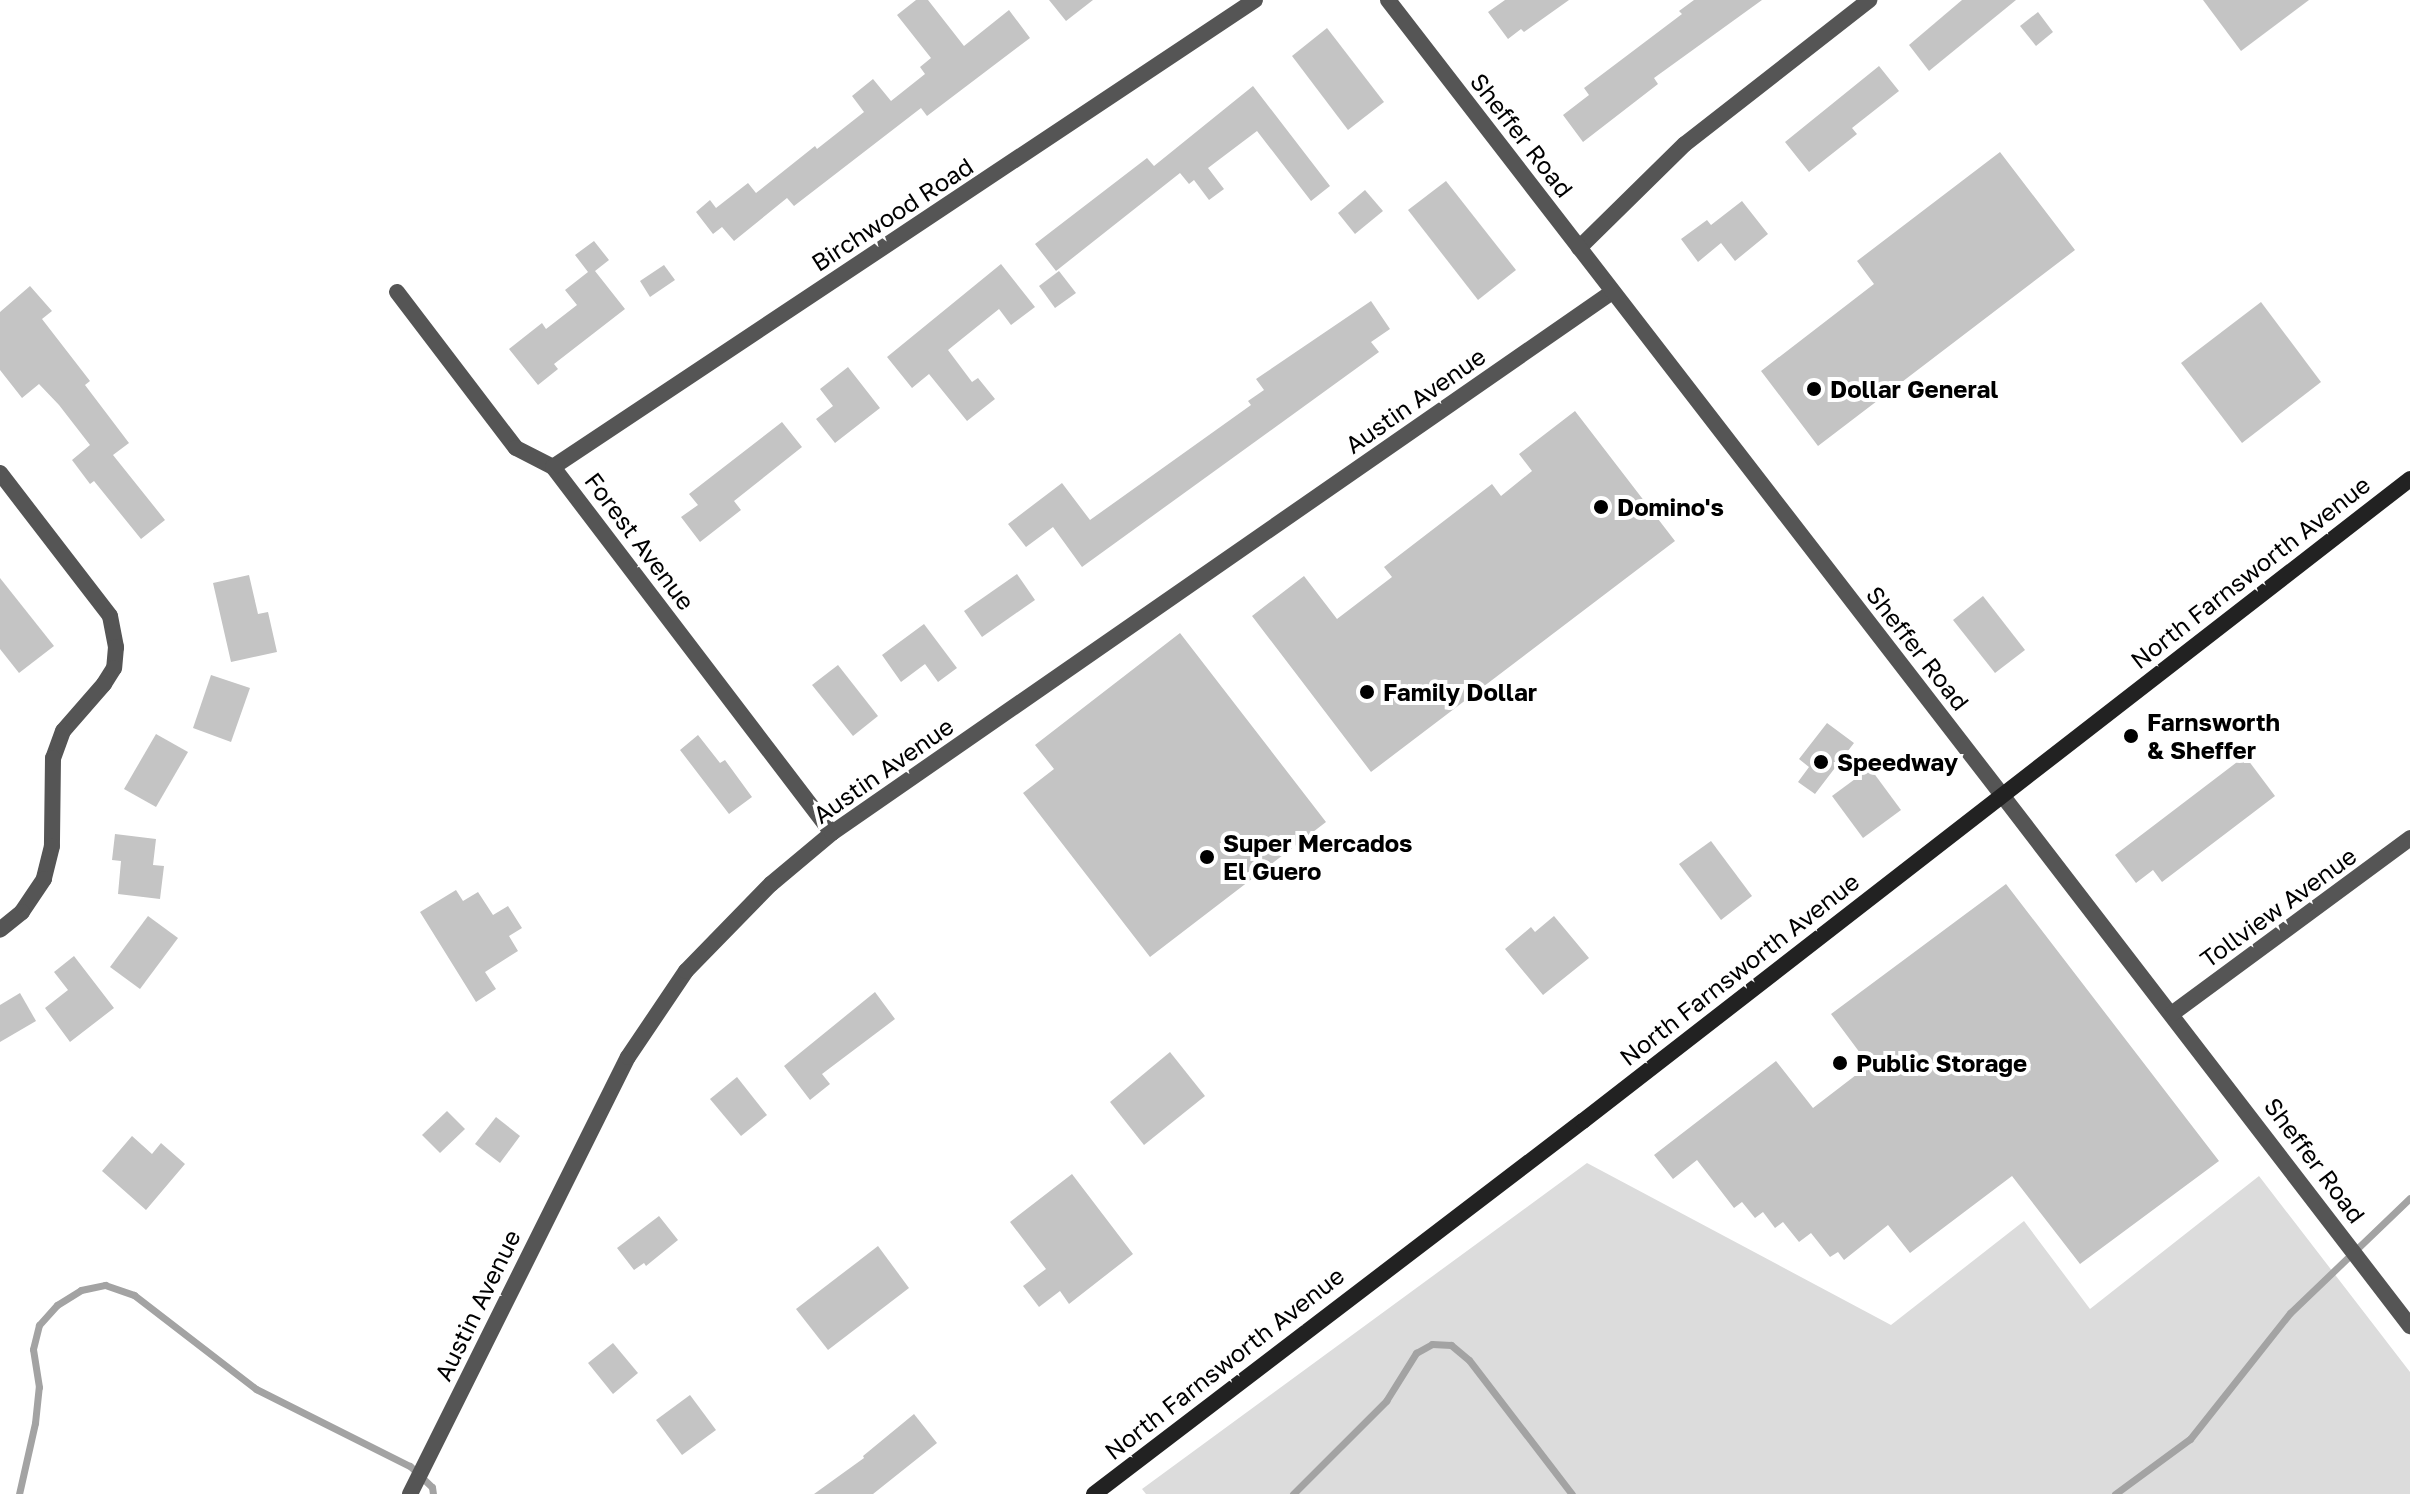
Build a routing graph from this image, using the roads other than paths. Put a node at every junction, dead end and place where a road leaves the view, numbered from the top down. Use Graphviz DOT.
graph roads {
  1 [pos="1255,0"];
  2 [pos="1388,0"];
  3 [pos="1869,0"];
  4 [pos="1579,248"];
  5 [pos="397,292"];
  6 [pos="1612,292"];
  7 [pos="553,467"];
  8 [pos="0,473"];
  9 [pos="2410,479"];
  10 [pos="2002,795"];
  11 [pos="832,833"];
  12 [pos="2410,838"];
  13 [pos="0,930"];
  14 [pos="2173,1013"];
  15 [pos="2410,1326"];
  16 [pos="410,1494"];
  17 [pos="1094,1494"];
  1 -- 7 [label="street, Birchwood Road"];
  2 -- 4 [label="street, Sheffer Road"];
  3 -- 4 [label="street"];
  4 -- 6 [label="street, Sheffer Road"];
  5 -- 7 [label="street, Forest Avenue"];
  6 -- 10 [label="street, Sheffer Road"];
  6 -- 11 [label="street, Austin Avenue"];
  7 -- 11 [label="street, Forest Avenue"];
  8 -- 13 [label="street"];
  9 -- 10 [label="main road, North Farnsworth Avenue"];
  10 -- 14 [label="street, Sheffer Road"];
  10 -- 17 [label="main road, North Farnsworth Avenue"];
  11 -- 16 [label="street, Austin Avenue"];
  12 -- 14 [label="street, Tollview Avenue"];
  14 -- 15 [label="street, Sheffer Road"];
}
